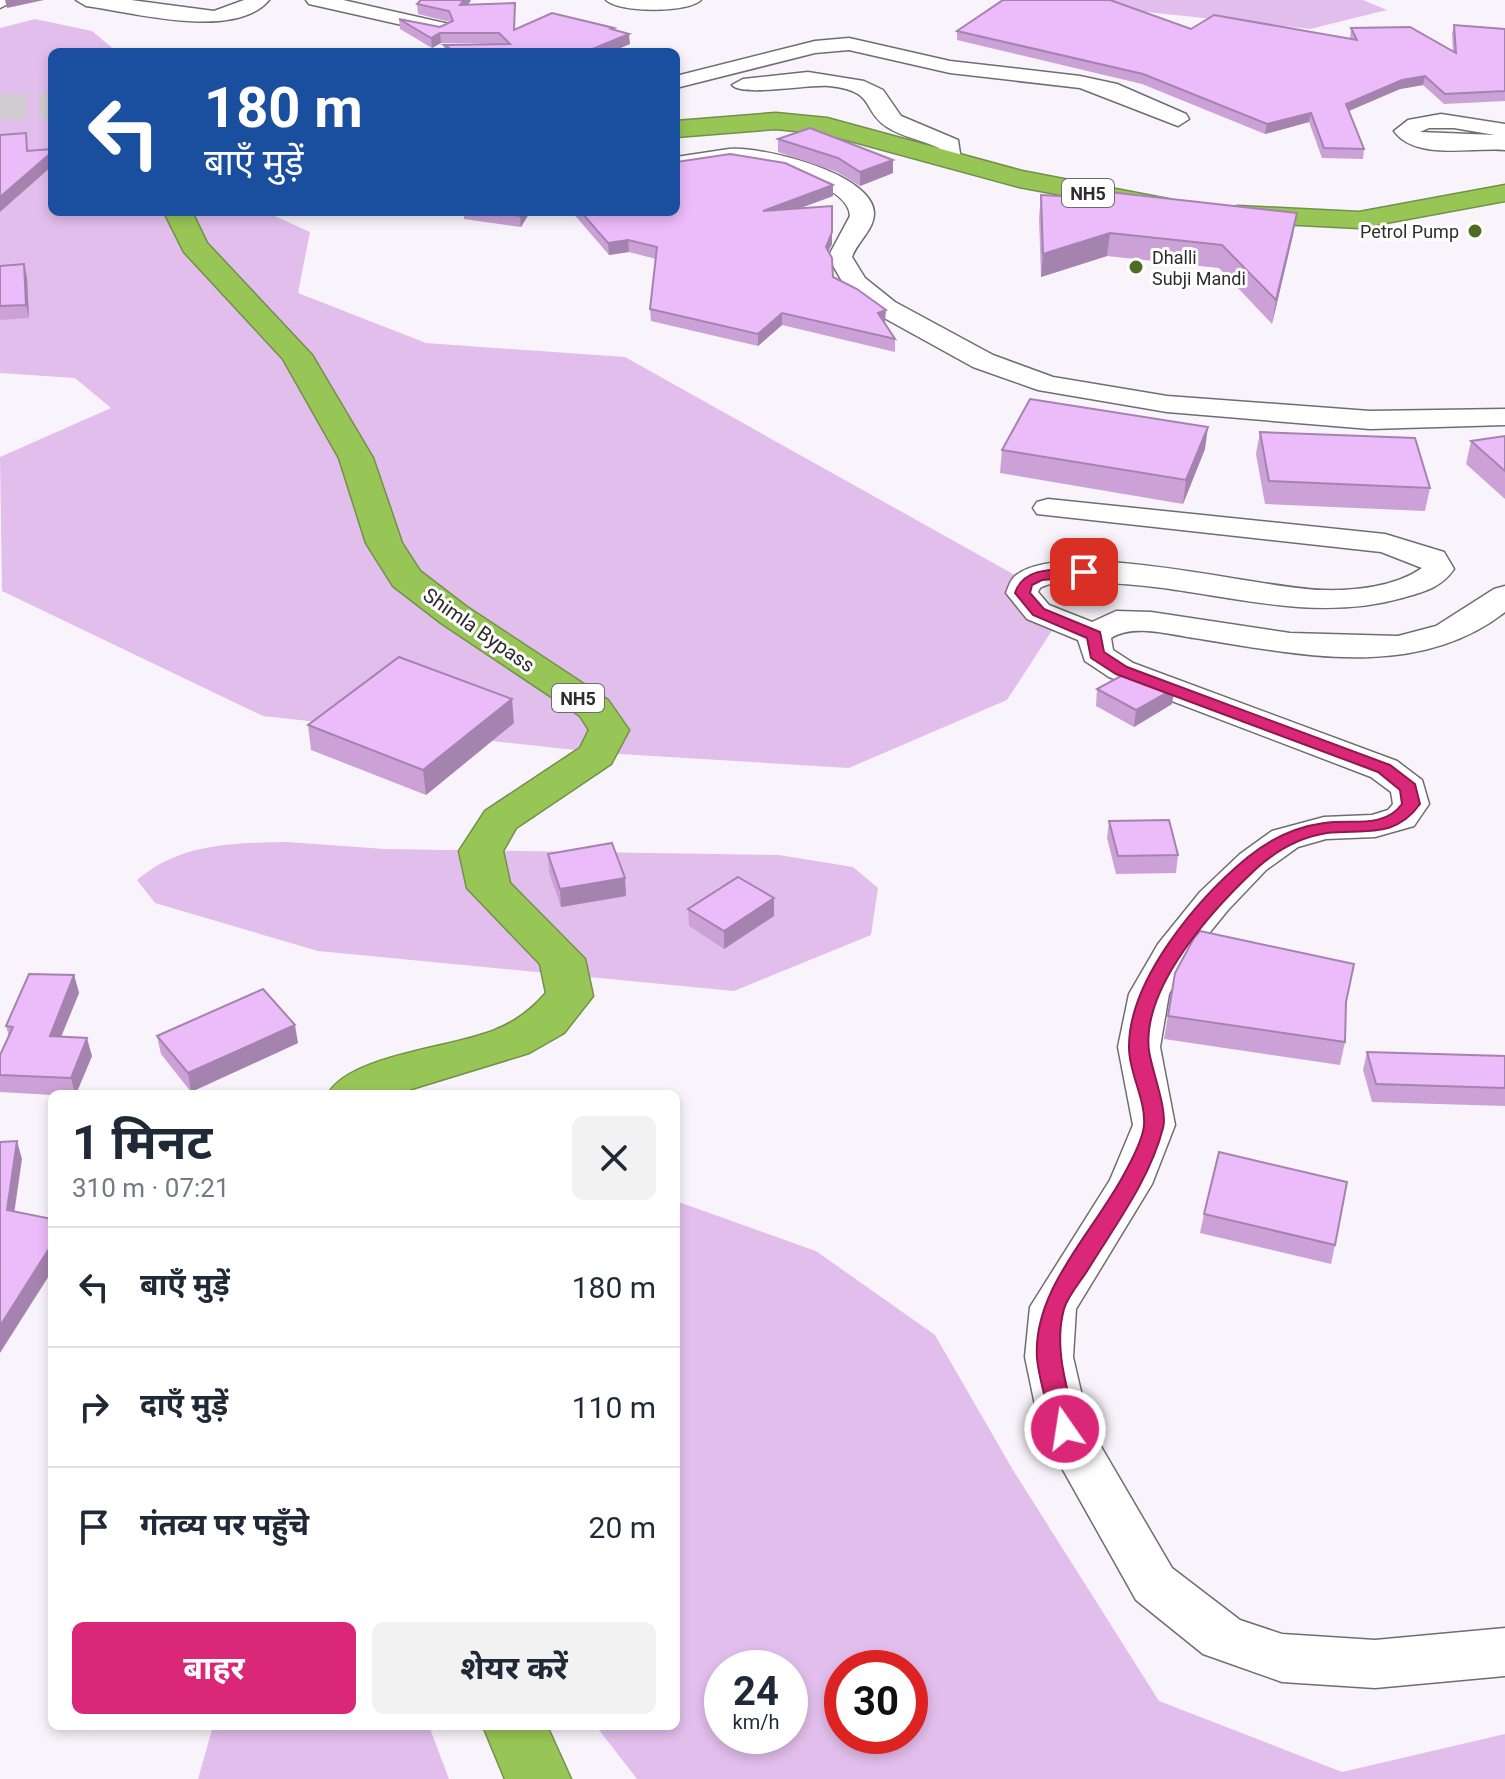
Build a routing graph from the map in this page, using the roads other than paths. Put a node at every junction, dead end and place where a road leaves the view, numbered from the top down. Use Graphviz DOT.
graph roads {
  1 [pos="6,0"];
  2 [pos="86,0"];
  3 [pos="259,0"];
  4 [pos="302,0"];
  5 [pos="316,0"];
  6 [pos="616,0"];
  7 [pos="691,0"];
  8 [pos="0,2"];
  9 [pos="442,28"];
  10 [pos="370,33"];
  11 [pos="834,44"];
  12 [pos="680,63"];
  13 [pos="680,81"];
  14 [pos="680,89"];
  15 [pos="1178,119"];
  16 [pos="680,129"];
  17 [pos="1505,131"];
  18 [pos="1505,143"];
  19 [pos="950,160"];
  20 [pos="680,163"];
  21 [pos="1505,193"];
  22 [pos="1178,208"];
  23 [pos="1206,212"];
  24 [pos="180,216"];
  25 [pos="1505,417"];
  26 [pos="1048,508"];
  27 [pos="1505,596"];
  28 [pos="1094,635"];
  29 [pos="361,1090"];
  30 [pos="1505,1652"];
  31 [pos="517,1730"];
  32 [pos="538,1779"];
  1 -- 8 [label="street"];
  2 -- 3 [label="street"];
  4 -- 10 [label="street"];
  5 -- 9 [label="street"];
  6 -- 7 [label="street"];
  11 -- 12 [label="street"];
  11 -- 13 [label="street"];
  11 -- 15 [label="street"];
  14 -- 19 [label="street"];
  16 -- 19 [label="highway, NH5"];
  17 -- 18 [label="street"];
  19 -- 22 [label="highway, NH5"];
  20 -- 25 [label="street"];
  21 -- 23 [label="highway"];
  24 -- 29 [label="highway, Shimla Bypass / NH5"];
  26 -- 28 [label="street"];
  27 -- 28 [label="street"];
  28 -- 30 [label="street"];
  31 -- 32 [label="highway"];
}
